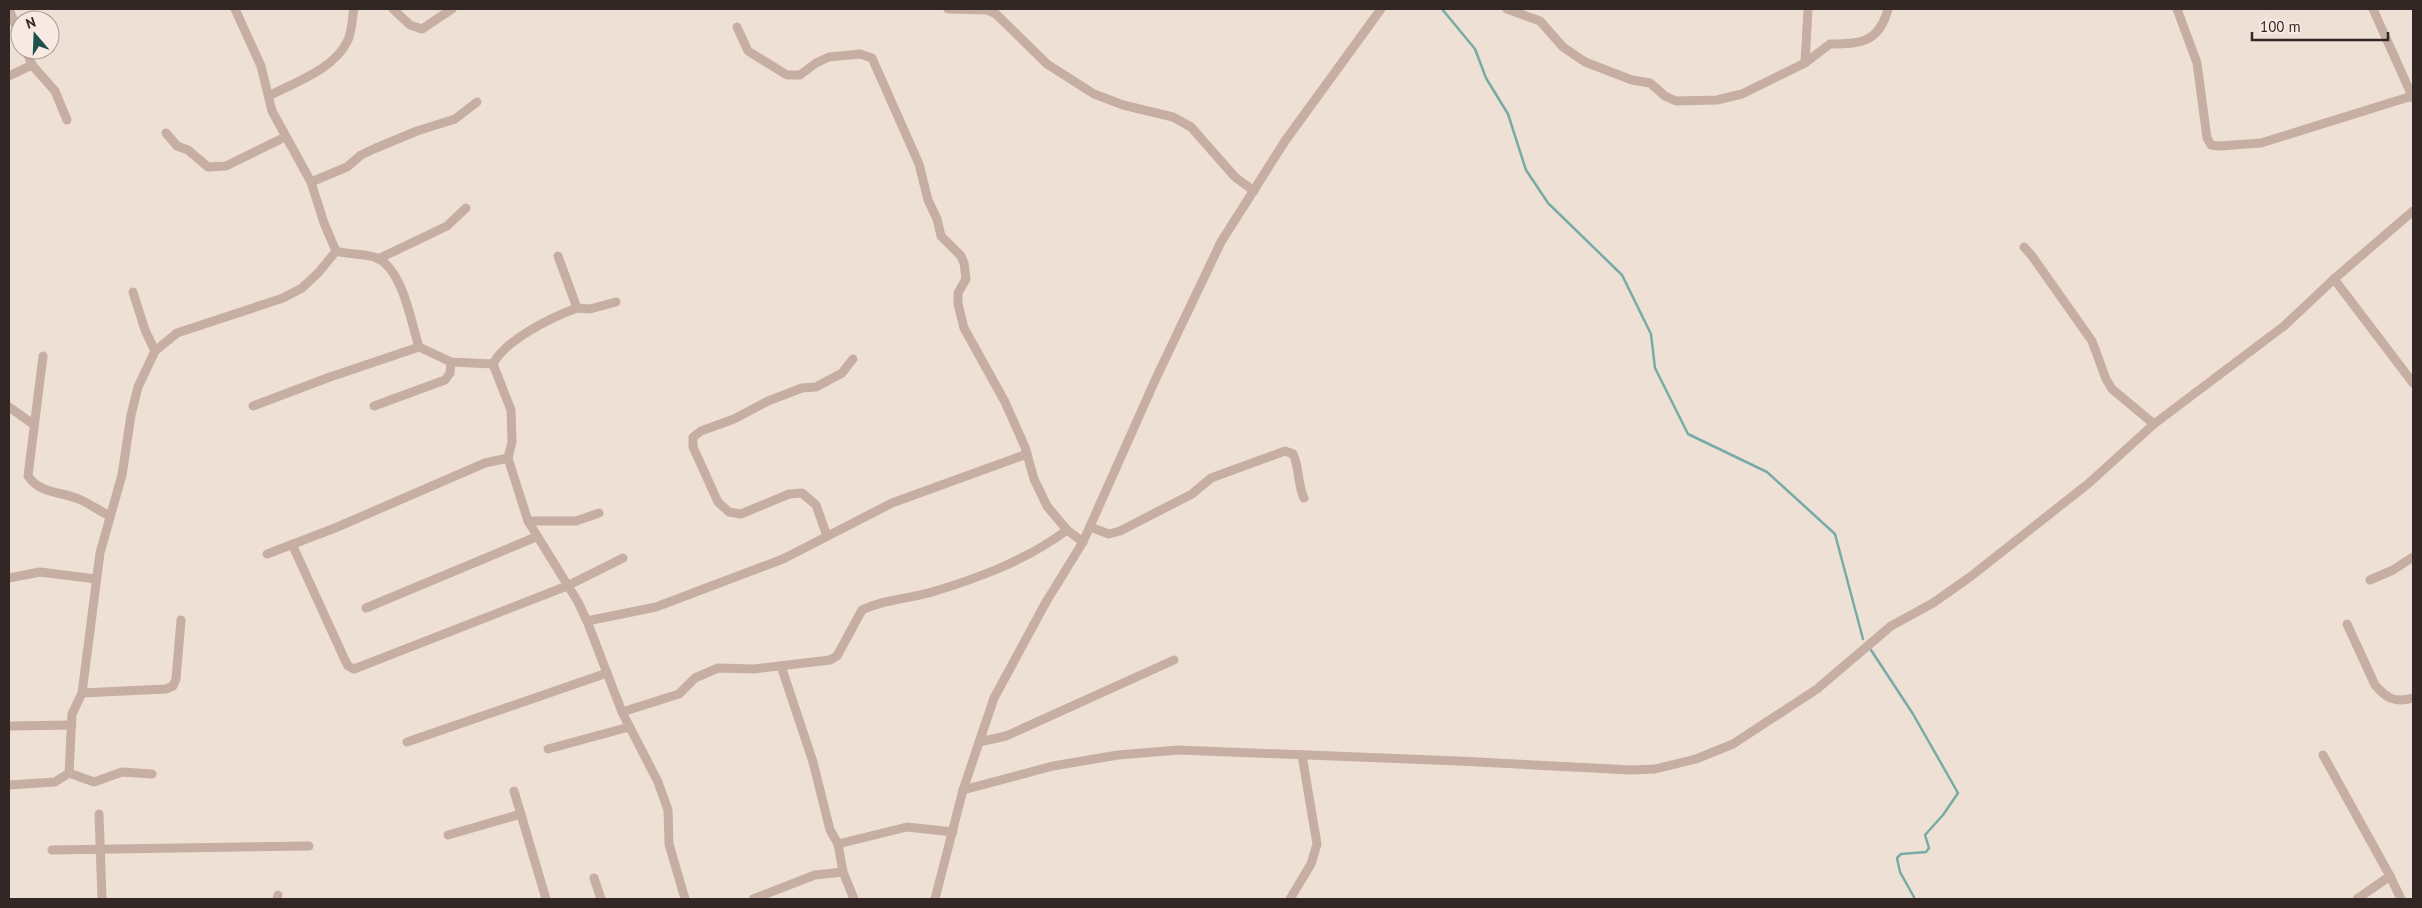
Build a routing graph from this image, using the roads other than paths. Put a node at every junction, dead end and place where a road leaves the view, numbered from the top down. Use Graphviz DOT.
graph roads {
  1 [pos="235,9"];
  2 [pos="354,9"];
  3 [pos="393,9"];
  4 [pos="452,9"];
  5 [pos="948,9"];
  6 [pos="1381,9"];
  7 [pos="1507,9"];
  8 [pos="1808,9"];
  9 [pos="1888,9"];
  10 [pos="2178,9"];
  11 [pos="2373,9"];
  12 [pos="737,28"];
  13 [pos="30,60"];
  14 [pos="1805,63"];
  15 [pos="32,65"];
  16 [pos="9,76"];
  17 [pos="269,96"];
  18 [pos="2413,97"];
  19 [pos="477,102"];
  20 [pos="67,120"];
  21 [pos="166,133"];
  22 [pos="285,137"];
  23 [pos="311,182"];
  24 [pos="1254,191"];
  25 [pos="466,208"];
  26 [pos="2413,211"];
  27 [pos="2024,247"];
  28 [pos="336,251"];
  29 [pos="558,256"];
  30 [pos="378,259"];
  31 [pos="2334,279"];
  32 [pos="133,292"];
  33 [pos="616,302"];
  34 [pos="577,308"];
  35 [pos="419,347"];
  36 [pos="155,351"];
  37 [pos="43,356"];
  38 [pos="853,359"];
  39 [pos="450,362"];
  40 [pos="493,364"];
  41 [pos="2413,382"];
  42 [pos="9,406"];
  43 [pos="254,406"];
  44 [pos="374,406"];
  45 [pos="33,424"];
  46 [pos="2154,424"];
  47 [pos="1027,454"];
  48 [pos="508,458"];
  49 [pos="1304,498"];
  50 [pos="599,513"];
  51 [pos="110,516"];
  52 [pos="528,521"];
  53 [pos="1090,527"];
  54 [pos="1066,530"];
  55 [pos="827,536"];
  56 [pos="536,537"];
  57 [pos="1083,542"];
  58 [pos="292,544"];
  59 [pos="267,554"];
  60 [pos="2413,557"];
  61 [pos="623,558"];
  62 [pos="9,578"];
  63 [pos="96,579"];
  64 [pos="2370,580"];
  65 [pos="567,586"];
  66 [pos="366,608"];
  67 [pos="181,620"];
  68 [pos="587,621"];
  69 [pos="2347,624"];
  70 [pos="1174,660"];
  71 [pos="780,666"];
  72 [pos="607,673"];
  73 [pos="82,693"];
  74 [pos="2413,698"];
  75 [pos="622,712"];
  76 [pos="72,725"];
  77 [pos="9,726"];
  78 [pos="629,727"];
  79 [pos="406,742"];
  80 [pos="979,742"];
  81 [pos="548,749"];
  82 [pos="1302,755"];
  83 [pos="2323,755"];
  84 [pos="69,773"];
  85 [pos="152,774"];
  86 [pos="9,785"];
  87 [pos="963,790"];
  88 [pos="514,791"];
  89 [pos="98,814"];
  90 [pos="520,814"];
  91 [pos="953,832"];
  92 [pos="448,834"];
  93 [pos="838,844"];
  94 [pos="309,846"];
  95 [pos="52,850"];
  96 [pos="100,850"];
  97 [pos="843,872"];
  98 [pos="2390,876"];
  99 [pos="594,878"];
  100 [pos="102,899"];
  101 [pos="546,899"];
  102 [pos="601,899"];
  103 [pos="685,899"];
  104 [pos="753,899"];
  105 [pos="854,899"];
  106 [pos="935,899"];
  107 [pos="1290,899"];
  108 [pos="2357,899"];
  109 [pos="2401,899"];
  1 -- 17 [label="street"];
  2 -- 17 [label="street"];
  3 -- 4 [label="street"];
  5 -- 24 [label="street"];
  6 -- 24 [label="street"];
  7 -- 14 [label="street"];
  8 -- 14 [label="street"];
  9 -- 14 [label="street"];
  10 -- 18 [label="street"];
  11 -- 18 [label="street"];
  12 -- 47 [label="street"];
  13 -- 15 [label="street"];
  15 -- 16 [label="street"];
  15 -- 20 [label="street"];
  17 -- 22 [label="street"];
  19 -- 23 [label="street"];
  21 -- 22 [label="street"];
  22 -- 23 [label="street"];
  23 -- 28 [label="street"];
  24 -- 53 [label="street"];
  25 -- 30 [label="street"];
  26 -- 31 [label="street"];
  27 -- 46 [label="street"];
  28 -- 30 [label="street"];
  28 -- 36 [label="street"];
  29 -- 34 [label="street"];
  30 -- 35 [label="street"];
  31 -- 41 [label="street"];
  31 -- 46 [label="street"];
  32 -- 36 [label="street"];
  33 -- 34 [label="street"];
  34 -- 40 [label="street"];
  35 -- 39 [label="street"];
  35 -- 43 [label="street"];
  36 -- 51 [label="street"];
  37 -- 45 [label="street"];
  38 -- 55 [label="street"];
  39 -- 40 [label="street"];
  39 -- 44 [label="street"];
  40 -- 48 [label="street"];
  42 -- 45 [label="street"];
  45 -- 51 [label="street"];
  46 -- 82 [label="street"];
  47 -- 54 [label="street"];
  47 -- 55 [label="street"];
  48 -- 52 [label="street"];
  48 -- 58 [label="street"];
  49 -- 53 [label="street"];
  50 -- 52 [label="street"];
  51 -- 63 [label="street"];
  52 -- 56 [label="street"];
  53 -- 57 [label="street"];
  54 -- 57 [label="street"];
  54 -- 71 [label="street"];
  55 -- 68 [label="street"];
  56 -- 65 [label="street"];
  56 -- 66 [label="street"];
  57 -- 80 [label="street"];
  58 -- 59 [label="street"];
  58 -- 65 [label="street"];
  60 -- 64 [label="street"];
  61 -- 65 [label="street"];
  62 -- 63 [label="street"];
  63 -- 73 [label="street"];
  65 -- 68 [label="street"];
  67 -- 73 [label="street"];
  68 -- 72 [label="street"];
  69 -- 74 [label="street"];
  70 -- 80 [label="street"];
  71 -- 75 [label="street"];
  71 -- 93 [label="street"];
  72 -- 75 [label="street"];
  72 -- 79 [label="street"];
  73 -- 76 [label="street"];
  75 -- 78 [label="street"];
  76 -- 77 [label="street"];
  76 -- 84 [label="street"];
  78 -- 81 [label="street"];
  78 -- 103 [label="street"];
  80 -- 87 [label="street"];
  82 -- 87 [label="street"];
  82 -- 107 [label="street"];
  83 -- 98 [label="street"];
  84 -- 85 [label="street"];
  84 -- 86 [label="street"];
  87 -- 91 [label="street"];
  88 -- 90 [label="street"];
  89 -- 96 [label="street"];
  90 -- 92 [label="street"];
  90 -- 101 [label="street"];
  91 -- 93 [label="street"];
  91 -- 106 [label="street"];
  93 -- 97 [label="street"];
  94 -- 96 [label="street"];
  95 -- 96 [label="street"];
  96 -- 100 [label="street"];
  97 -- 104 [label="street"];
  97 -- 105 [label="street"];
  98 -- 108 [label="street"];
  98 -- 109 [label="street"];
  99 -- 102 [label="street"];
}
